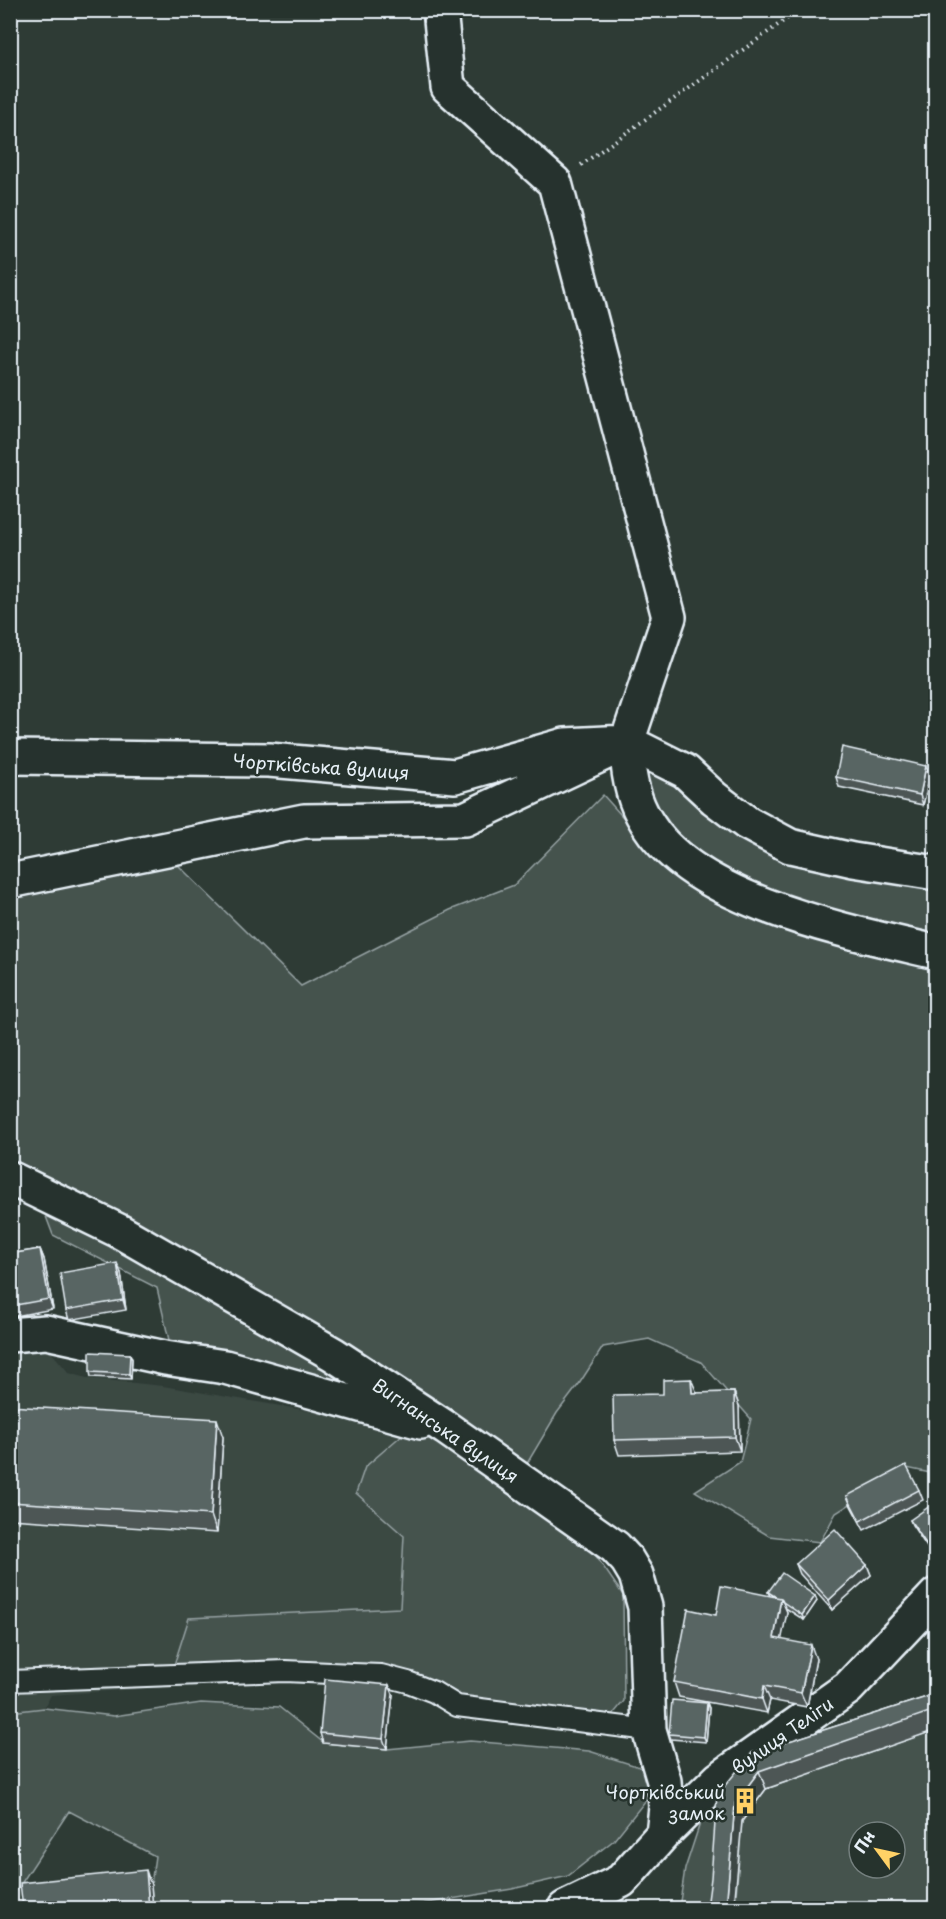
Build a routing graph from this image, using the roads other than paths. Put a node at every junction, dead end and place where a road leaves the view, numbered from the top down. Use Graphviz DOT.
graph roads {
  1 [pos="440,10"];
  2 [pos="627,742"];
  3 [pos="10,757"];
  4 [pos="936,873"];
  5 [pos="10,881"];
  6 [pos="936,952"];
  7 [pos="10,1178"];
  8 [pos="10,1335"];
  9 [pos="446,1428"];
  10 [pos="936,1595"];
  11 [pos="10,1681"];
  12 [pos="649,1730"];
  13 [pos="663,1833"];
  14 [pos="565,1908"];
  1 -- 2 [label="street"];
  2 -- 3 [label="street, Чортківська вулиця"];
  2 -- 4 [label="street"];
  2 -- 5 [label="street"];
  2 -- 6 [label="street"];
  7 -- 9 [label="street, Вигнанська вулиця"];
  8 -- 9 [label="street"];
  9 -- 12 [label="street, Вигнанська вулиця"];
  10 -- 13 [label="street, вулиця Теліги"];
  11 -- 12 [label="lane"];
  12 -- 13 [label="street, Вигнанська вулиця"];
  13 -- 14 [label="street, вулиця Теліги"];
}
